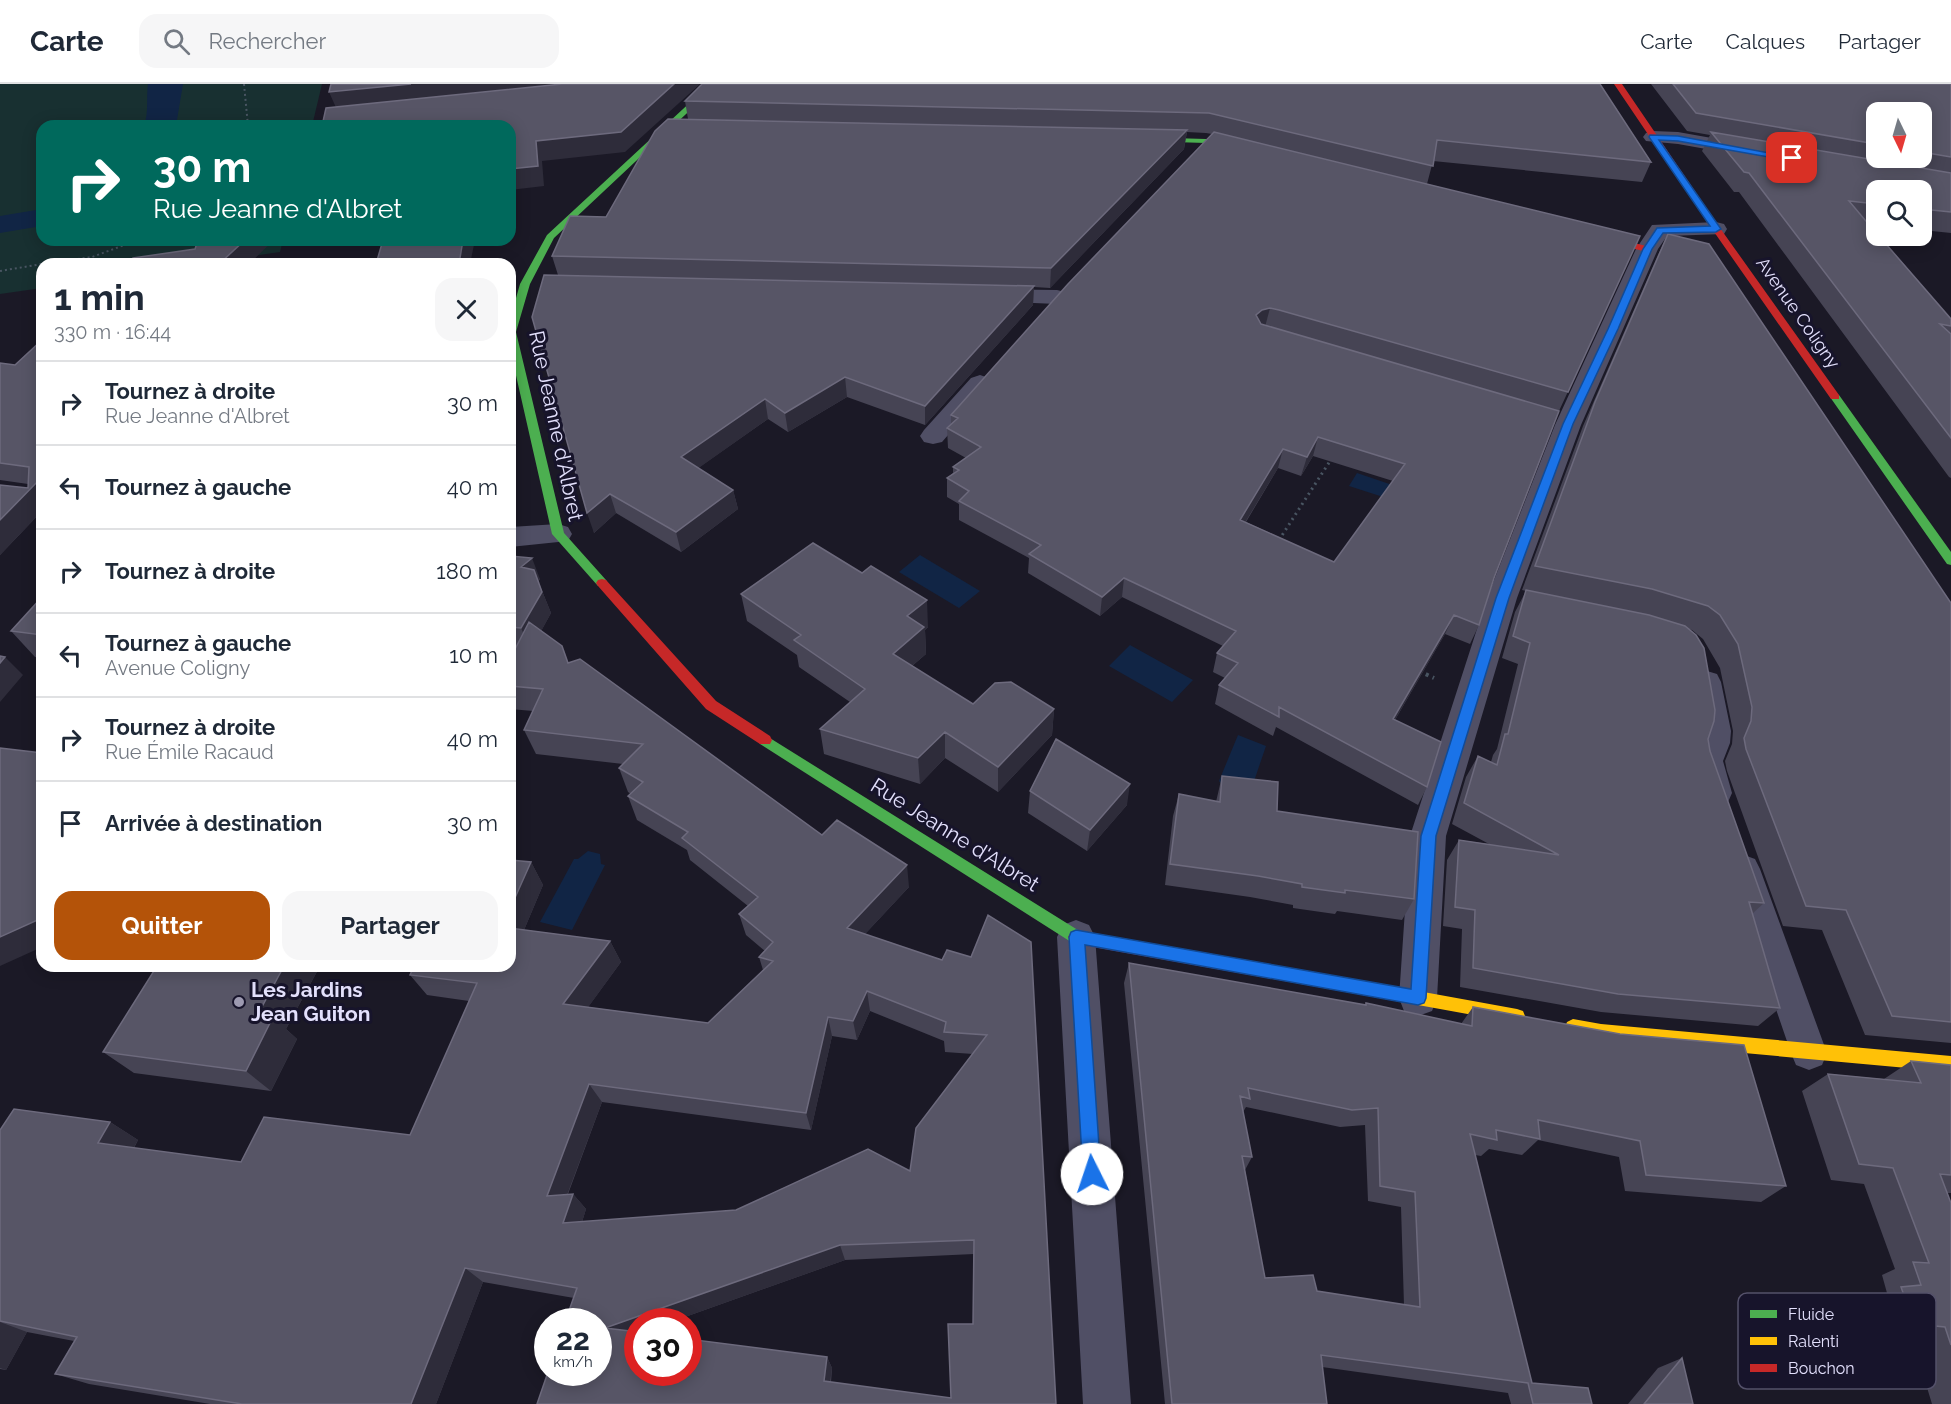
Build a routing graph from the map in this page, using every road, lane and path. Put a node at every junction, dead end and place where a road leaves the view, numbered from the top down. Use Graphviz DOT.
graph roads {
  1 [pos="244,84"];
  2 [pos="714,84"];
  3 [pos="1618,84"];
  4 [pos="247,120"];
  5 [pos="668,129"];
  6 [pos="692,129"];
  7 [pos="1653,137"];
  8 [pos="1122,139"];
  9 [pos="1206,141"];
  10 [pos="1769,154"];
  11 [pos="1264,155"];
  12 [pos="1182,165"];
  13 [pos="1716,229"];
  14 [pos="1577,232"];
  15 [pos="121,246"];
  16 [pos="1647,249"];
  17 [pos="80,258"];
  18 [pos="36,265"];
  19 [pos="0,271"];
  20 [pos="525,284"];
  21 [pos="549,284"];
  22 [pos="962,295"];
  23 [pos="516,315"];
  24 [pos="1041,315"];
  25 [pos="516,353"];
  26 [pos="995,366"];
  27 [pos="933,436"];
  28 [pos="1335,452"];
  29 [pos="558,534"];
  30 [pos="516,537"];
  31 [pos="1277,543"];
  32 [pos="1951,561"];
  33 [pos="1699,658"];
  34 [pos="1418,671"];
  35 [pos="1472,695"];
  36 [pos="1076,937"];
  37 [pos="1418,998"];
  38 [pos="1533,1019"];
  39 [pos="1556,1023"];
  40 [pos="1809,1053"];
  41 [pos="1951,1064"];
  42 [pos="1107,1404"];
  1 -- 4 [label="path"];
  2 -- 5 [label="street, Rue Jeanne d'Albret"];
  3 -- 7 [label="street, Avenue Coligny"];
  5 -- 6 [label="street"];
  5 -- 20 [label="street, Rue Jeanne d'Albret"];
  7 -- 10 [label="street"];
  7 -- 13 [label="street, Avenue Coligny"];
  8 -- 9 [label="street"];
  9 -- 11 [label="street"];
  9 -- 12 [label="street"];
  13 -- 16 [label="street"];
  13 -- 32 [label="street, Avenue Coligny"];
  14 -- 16 [label="street"];
  15 -- 17 [label="path"];
  16 -- 35 [label="street"];
  18 -- 19 [label="path"];
  20 -- 21 [label="street"];
  20 -- 23 [label="street, Rue Jeanne d'Albret"];
  22 -- 24 [label="street"];
  25 -- 29 [label="street, Rue Jeanne d'Albret"];
  26 -- 27 [label="street"];
  28 -- 31 [label="path"];
  29 -- 30 [label="street"];
  29 -- 36 [label="street, Rue Jeanne d'Albret"];
  33 -- 40 [label="lane"];
  34 -- 35 [label="path"];
  35 -- 37 [label="street"];
  36 -- 37 [label="street, Rue Jeanne d'Albret"];
  36 -- 42 [label="street"];
  37 -- 38 [label="street, Rue Jeanne d'Albret"];
  39 -- 40 [label="street"];
  40 -- 41 [label="street"];
}
